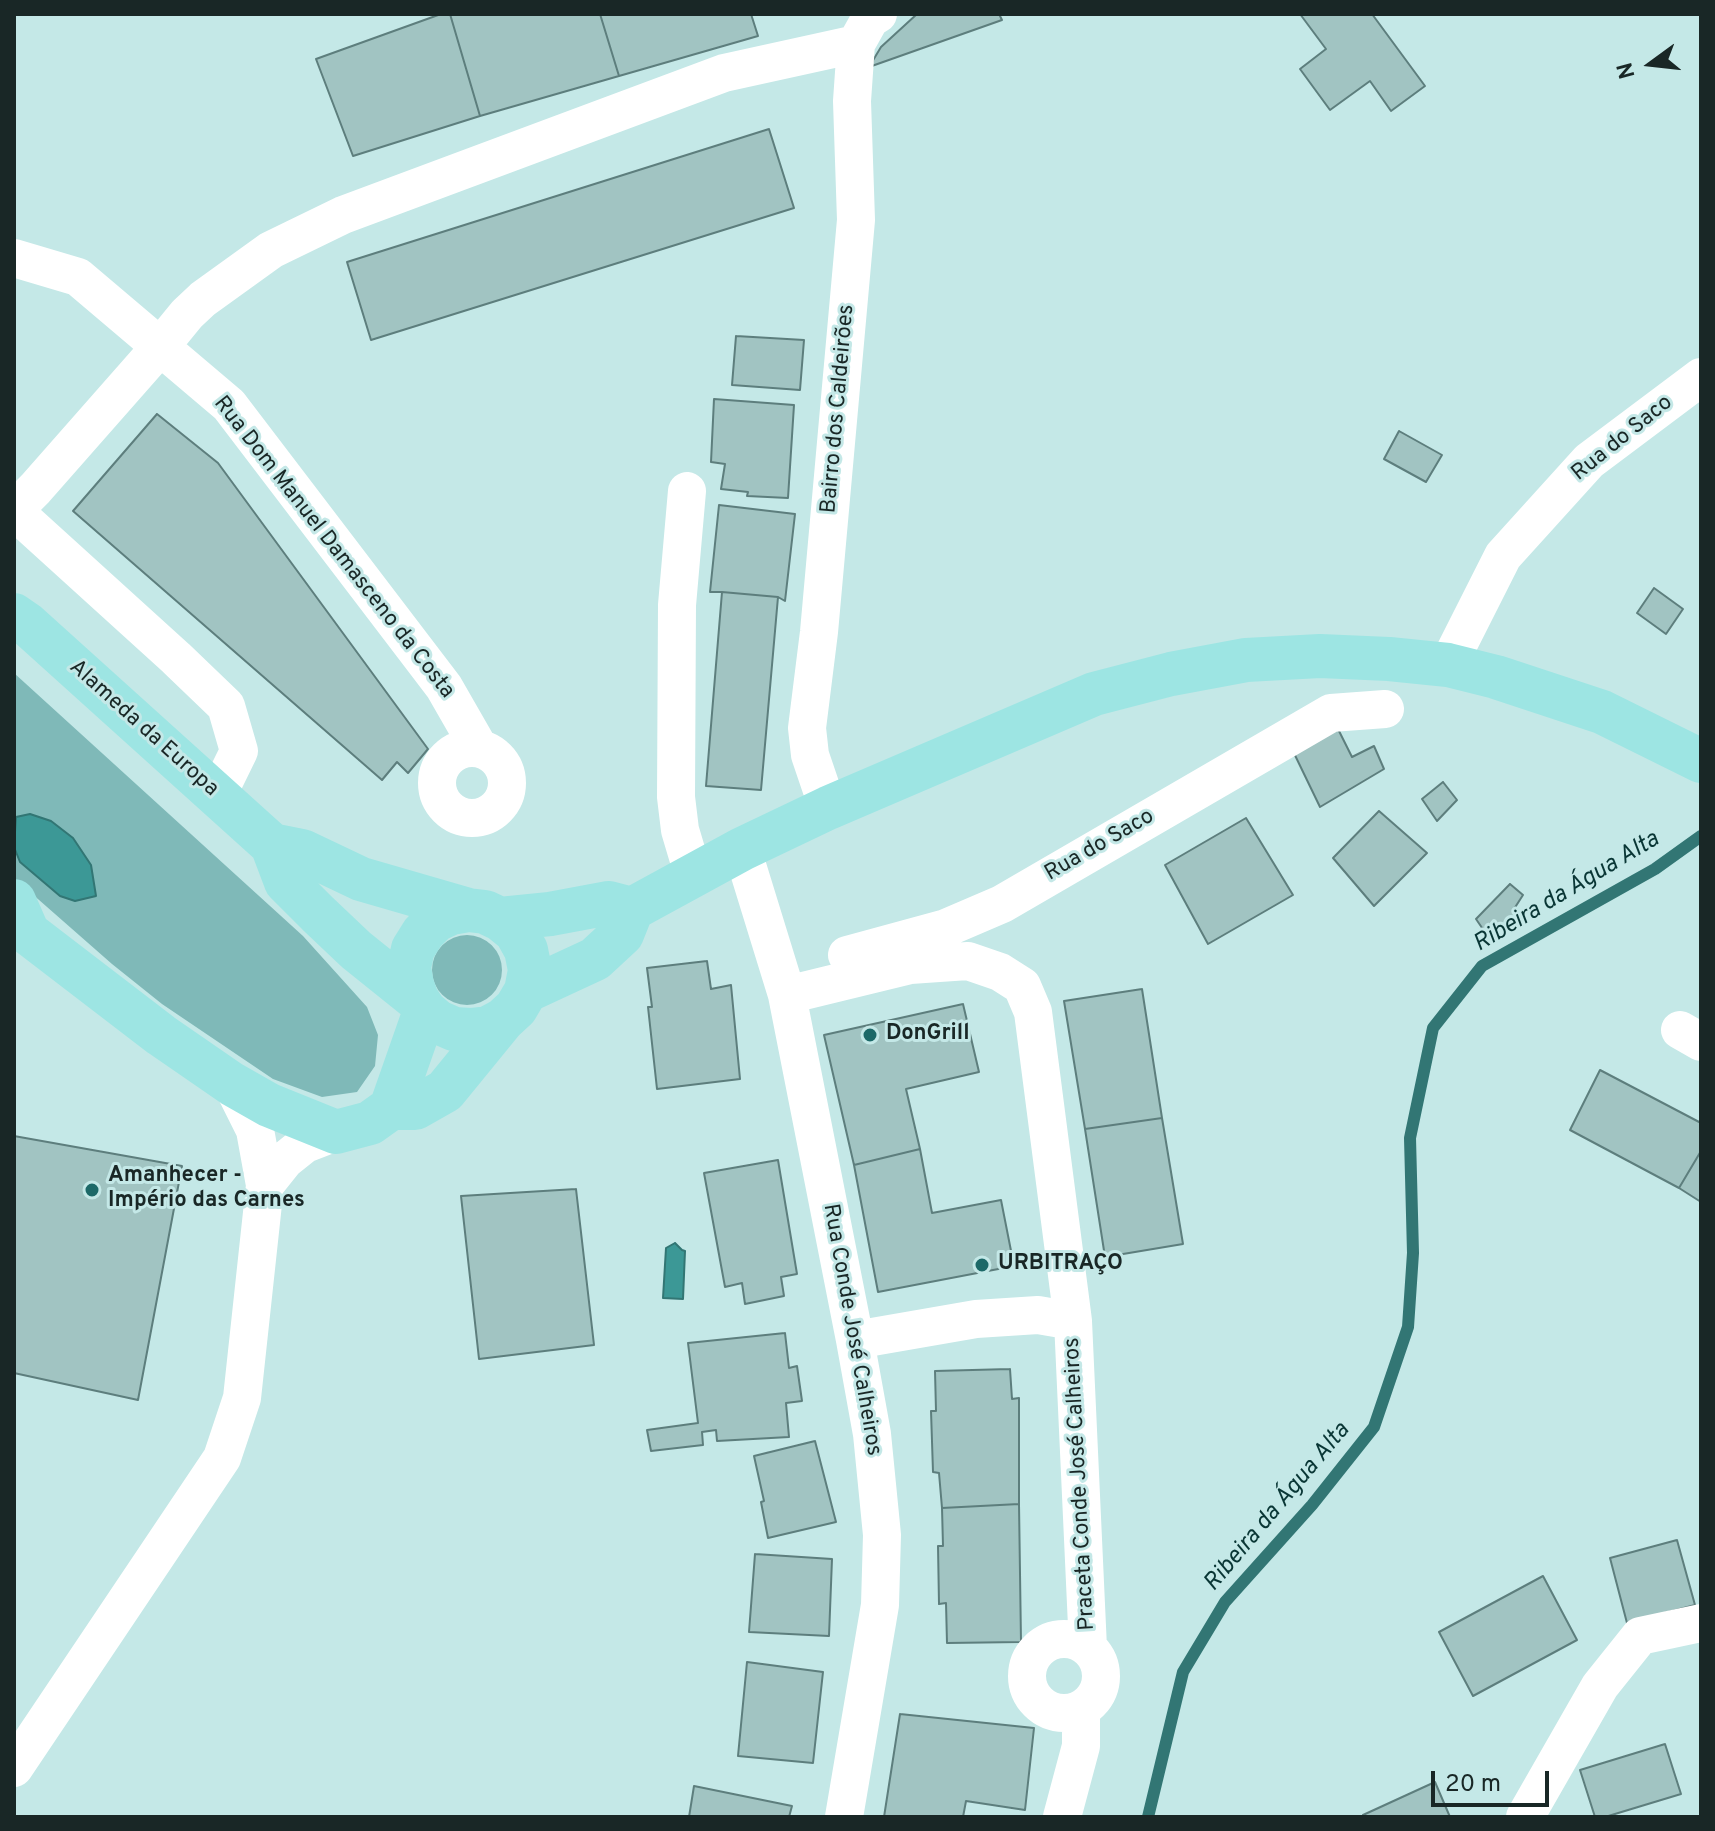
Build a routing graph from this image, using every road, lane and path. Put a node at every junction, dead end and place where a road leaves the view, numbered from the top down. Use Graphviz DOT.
graph roads {
  1 [pos="867,29"];
  2 [pos="14,258"];
  3 [pos="160,347"];
  4 [pos="1701,377"];
  5 [pos="687,491"];
  6 [pos="14,511"];
  7 [pos="14,615"];
  8 [pos="1448,665"];
  9 [pos="1385,709"];
  10 [pos="479,748"];
  11 [pos="1701,761"];
  12 [pos="217,796"];
  13 [pos="828,808"];
  14 [pos="272,845"];
  15 [pos="742,849"];
  16 [pos="694,877"];
  17 [pos="632,909"];
  18 [pos="484,914"];
  19 [pos="19,922"];
  20 [pos="803,991"];
  21 [pos="421,1005"];
  22 [pos="515,1006"];
  23 [pos="232,1084"];
  24 [pos="391,1108"];
  25 [pos="336,1132"];
  26 [pos="265,1185"];
  27 [pos="1073,1321"];
  28 [pos="855,1340"];
  29 [pos="1701,1623"];
  30 [pos="1088,1648"];
  31 [pos="1081,1709"];
  32 [pos="14,1768"];
  33 [pos="844,1817"];
  34 [pos="1062,1817"];
  35 [pos="1525,1817"];
  1 -- 3 [label="street"];
  1 -- 13 [label="street, Bairro dos Caldeirões"];
  2 -- 3 [label="street, Rua Dom Manuel Damasceno da Costa"];
  3 -- 6 [label="street"];
  3 -- 10 [label="street, Rua Dom Manuel Damasceno da Costa"];
  4 -- 8 [label="street, Rua do Saco"];
  5 -- 16 [label="street"];
  6 -- 12 [label="street"];
  7 -- 12 [label="main road, Alameda da Europa"];
  8 -- 11 [label="main road"];
  8 -- 13 [label="main road"];
  9 -- 20 [label="street, Rua do Saco"];
  12 -- 14 [label="main road, Alameda da Europa"];
  13 -- 15 [label="main road"];
  14 -- 18 [label="main road, Alameda da Europa"];
  14 -- 21 [label="main road, Alameda da Europa"];
  15 -- 16 [label="main road"];
  15 -- 20 [label="street, Rua Conde José Calheiros"];
  16 -- 17 [label="main road"];
  17 -- 18 [label="main road"];
  17 -- 22 [label="main road, Alameda da Europa"];
  18 -- 21 [label="main road"];
  18 -- 22 [label="main road"];
  19 -- 23 [label="main road"];
  20 -- 27 [label="street, Praceta Conde José Calheiros"];
  20 -- 28 [label="street, Rua Conde José Calheiros"];
  21 -- 22 [label="main road, Alameda da Europa"];
  21 -- 24 [label="main road"];
  22 -- 24 [label="main road"];
  23 -- 25 [label="main road"];
  23 -- 26 [label="street"];
  24 -- 25 [label="main road"];
  25 -- 26 [label="street"];
  26 -- 32 [label="street"];
  27 -- 28 [label="street, Praceta Conde José Calheiros"];
  27 -- 30 [label="street, Praceta Conde José Calheiros"];
  28 -- 33 [label="street, Rua Conde José Calheiros"];
  29 -- 35 [label="street"];
  30 -- 31 [label="street, Praceta Conde José Calheiros"];
  30 -- 31 [label="street, Praceta Conde José Calheiros"];
  31 -- 34 [label="street"];
}
